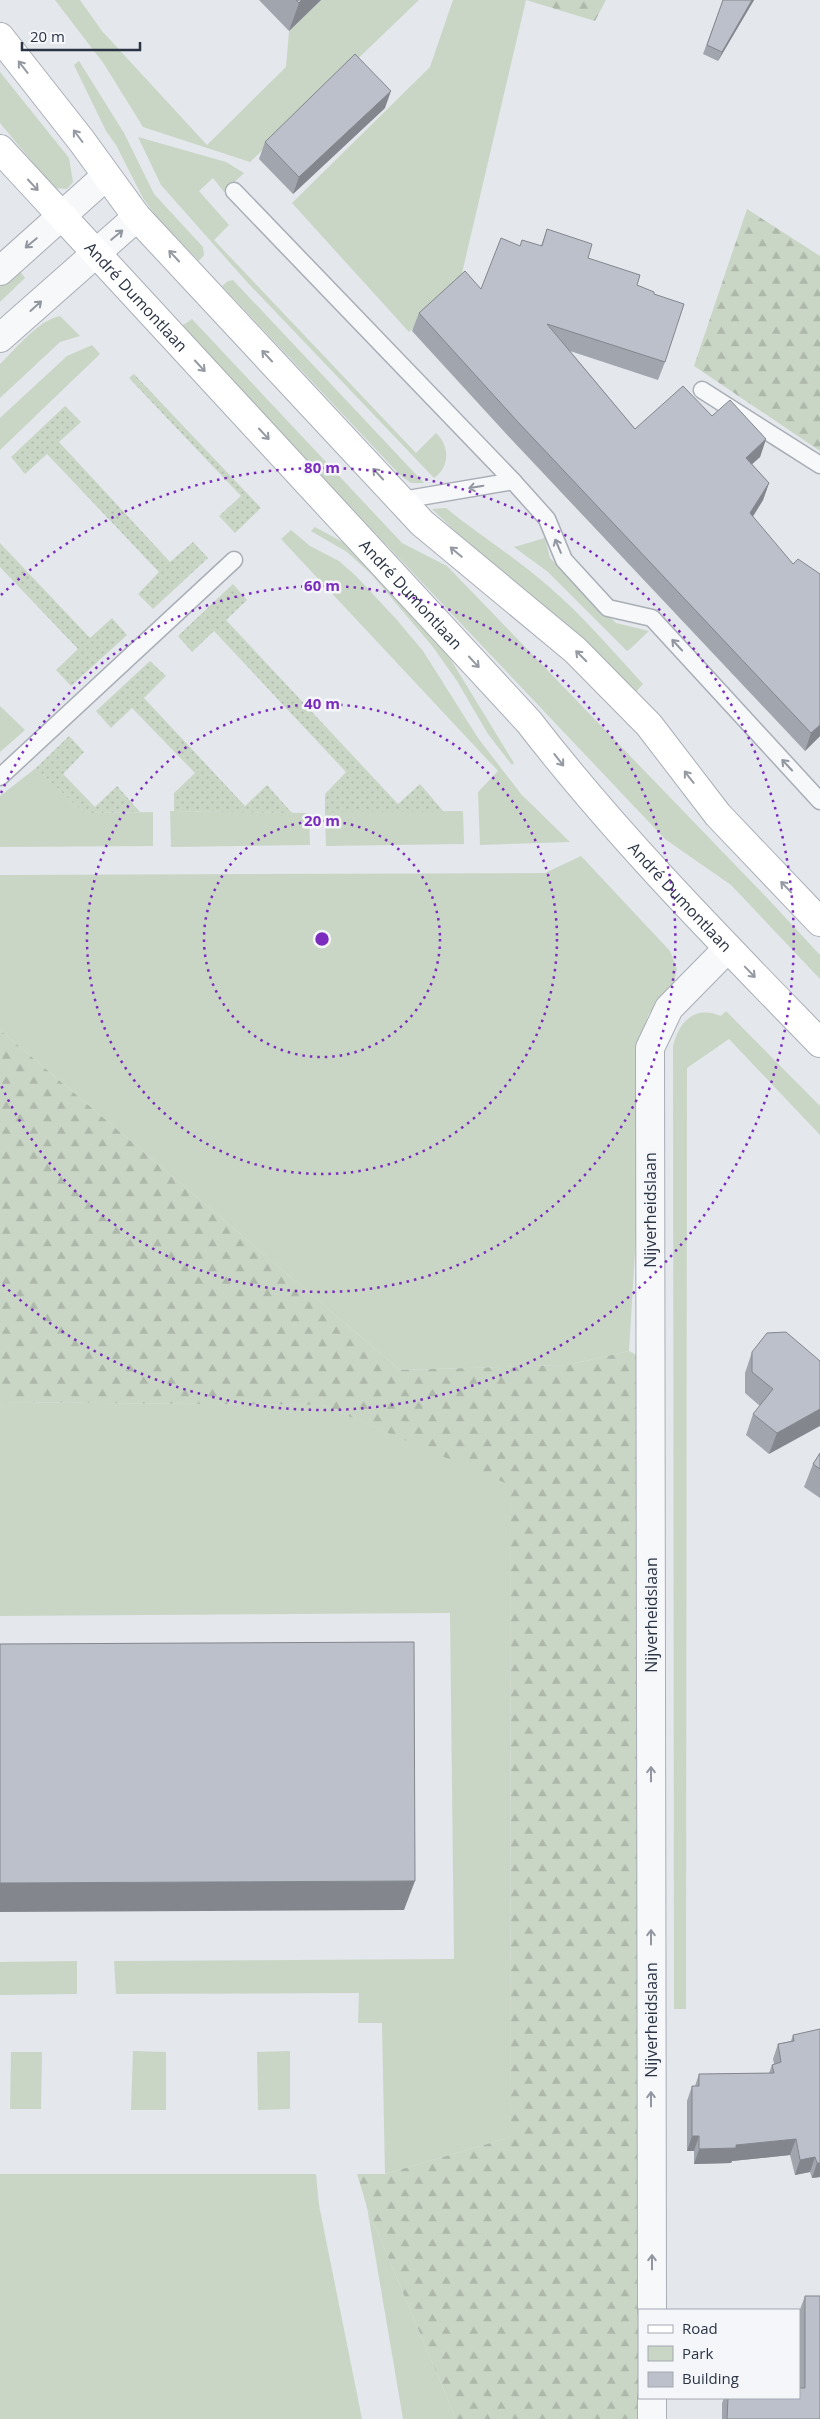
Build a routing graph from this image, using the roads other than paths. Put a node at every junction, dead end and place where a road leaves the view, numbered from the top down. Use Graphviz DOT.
graph roads {
  1 [pos="0,37"];
  2 [pos="0,149"];
  3 [pos="106,176"];
  4 [pos="234,191"];
  5 [pos="62,216"];
  6 [pos="137,217"];
  7 [pos="96,252"];
  8 [pos="0,271"];
  9 [pos="0,338"];
  10 [pos="702,390"];
  11 [pos="820,465"];
  12 [pos="513,480"];
  13 [pos="402,500"];
  14 [pos="234,560"];
  15 [pos="0,777"];
  16 [pos="820,801"];
  17 [pos="820,922"];
  18 [pos="728,948"];
  19 [pos="820,1043"];
  20 [pos="652,2309"];
  21 [pos="652,2399"];
  22 [pos="652,2419"];
  3 -- 1 [label="main road, one-way"];
  2 -- 5 [label="main road, André Dumontlaan, one-way"];
  3 -- 5 [label="street"];
  3 -- 6 [label="main road"];
  4 -- 12 [label="lane"];
  5 -- 7 [label="main road, André Dumontlaan"];
  5 -- 8 [label="street, one-way"];
  7 -- 6 [label="street, one-way"];
  13 -- 6 [label="main road, one-way"];
  9 -- 7 [label="street, one-way"];
  7 -- 18 [label="main road, André Dumontlaan, one-way"];
  10 -- 11 [label="lane"];
  12 -- 13 [label="lane, one-way"];
  16 -- 12 [label="lane, one-way"];
  17 -- 13 [label="main road, one-way"];
  14 -- 15 [label="lane"];
  18 -- 19 [label="main road, André Dumontlaan, one-way"];
  20 -- 18 [label="street, Nijverheidslaan, one-way"];
  21 -- 22 [label="street"];
}
